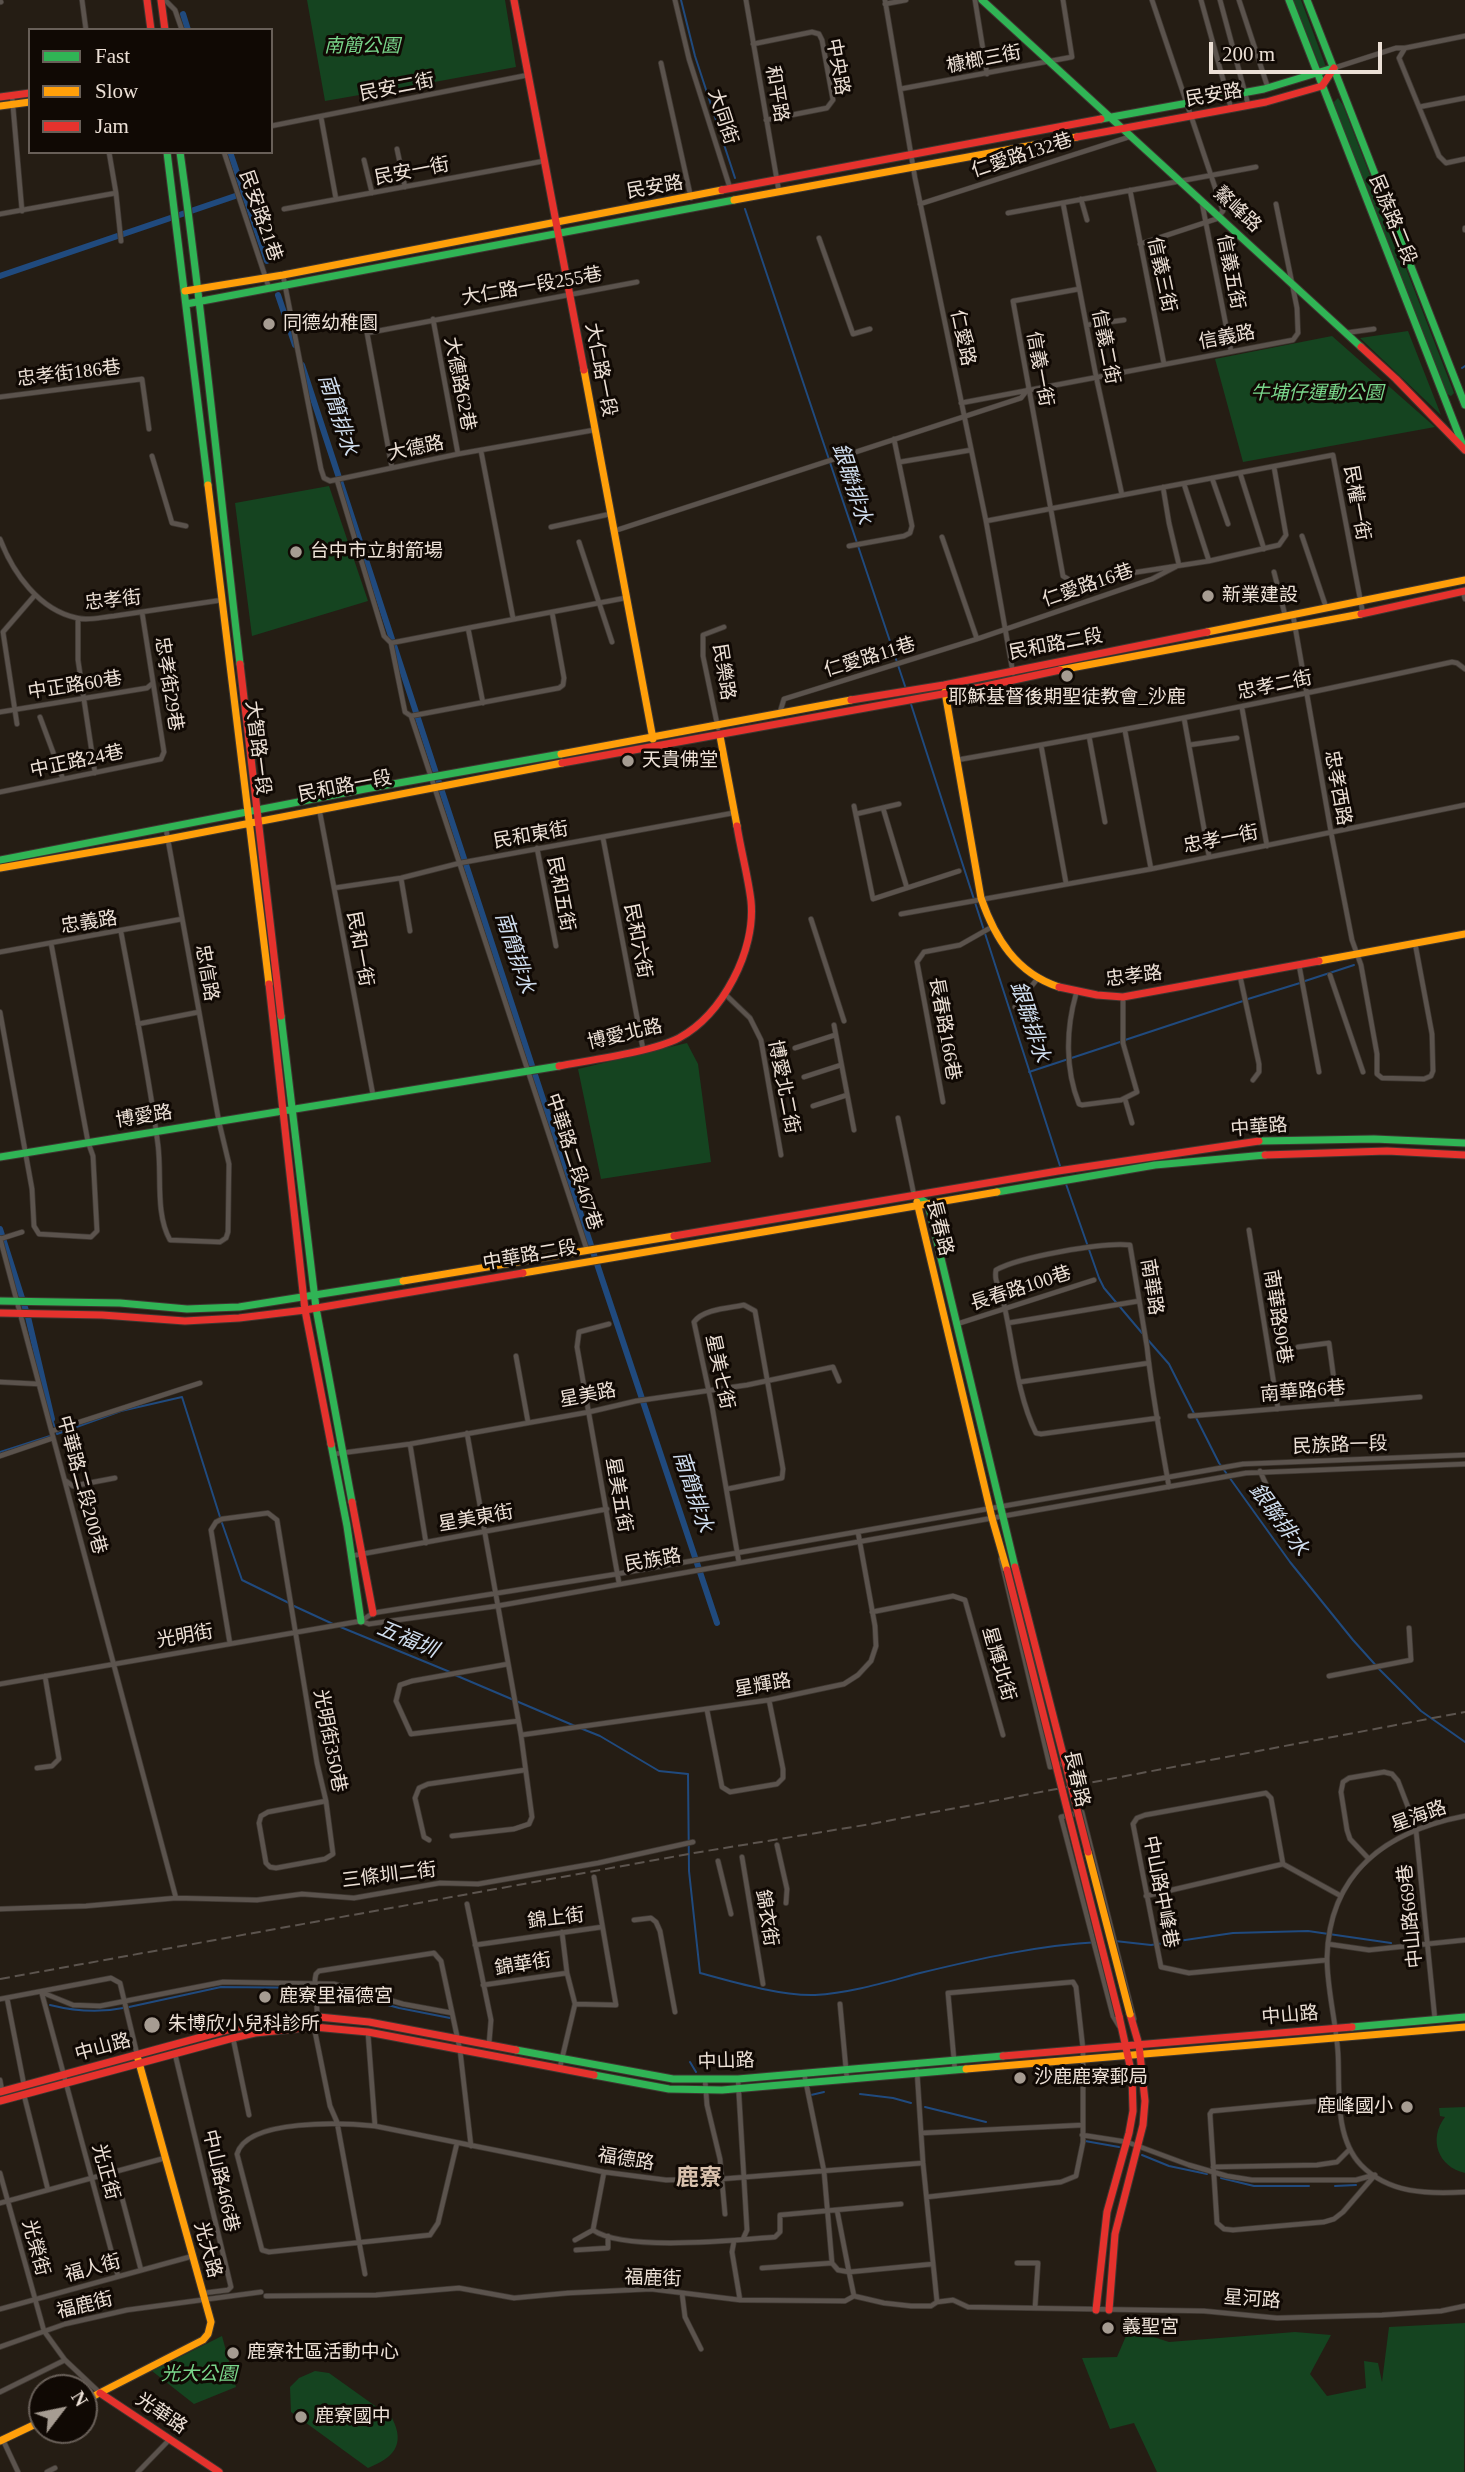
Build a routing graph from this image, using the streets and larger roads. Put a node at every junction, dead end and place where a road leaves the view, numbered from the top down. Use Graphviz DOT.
graph roads {
  1 [pos="82,0"];
  2 [pos="147,0"];
  3 [pos="163,0"];
  4 [pos="514,0"];
  5 [pos="675,0"];
  6 [pos="746,0"];
  7 [pos="906,0"];
  8 [pos="975,0"];
  9 [pos="982,0"];
  10 [pos="1063,0"];
  11 [pos="1152,0"];
  12 [pos="1201,0"];
  13 [pos="1220,0"];
  14 [pos="1239,0"];
  15 [pos="1289,0"];
  16 [pos="1307,0"];
  17 [pos="885,2"];
  18 [pos="86,28"];
  19 [pos="151,28"];
  20 [pos="164,28"];
  21 [pos="181,28"];
  22 [pos="1465,36"];
  23 [pos="753,44"];
  24 [pos="1405,48"];
  25 [pos="1049,62"];
  26 [pos="661,63"];
  27 [pos="1334,68"];
  28 [pos="987,74"];
  29 [pos="1317,74"];
  30 [pos="527,75"];
  31 [pos="1322,86"];
  32 [pos="1268,88"];
  33 [pos="900,89"];
  34 [pos="28,93"];
  35 [pos="1245,93"];
  36 [pos="12,95"];
  37 [pos="1228,96"];
  38 [pos="0,97"];
  39 [pos="1465,98"];
  40 [pos="28,102"];
  41 [pos="12,104"];
  42 [pos="1187,104"];
  43 [pos="1249,105"];
  44 [pos="0,106"];
  45 [pos="1419,107"];
  46 [pos="1231,108"];
  47 [pos="1191,116"];
  48 [pos="321,117"];
  49 [pos="1111,117"];
  50 [pos="766,120"];
  51 [pos="273,125"];
  52 [pos="1124,128"];
  53 [pos="1132,136"];
  54 [pos="397,149"];
  55 [pos="109,154"];
  56 [pos="167,154"];
  57 [pos="180,154"];
  58 [pos="225,154"];
  59 [pos="911,154"];
  60 [pos="1465,159"];
  61 [pos="364,160"];
  62 [pos="544,160"];
  63 [pos="913,167"];
  64 [pos="1255,167"];
  65 [pos="1211,175"];
  66 [pos="777,180"];
  67 [pos="1181,181"];
  68 [pos="405,187"];
  69 [pos="731,189"];
  70 [pos="1130,190"];
  71 [pos="116,193"];
  72 [pos="779,193"];
  73 [pos="372,194"];
  74 [pos="691,198"];
  75 [pos="336,199"];
  76 [pos="1081,199"];
  77 [pos="1201,199"];
  78 [pos="1063,203"];
  79 [pos="920,204"];
  80 [pos="1276,204"];
  81 [pos="693,208"];
  82 [pos="284,209"];
  83 [pos="22,211"];
  84 [pos="1008,213"];
  85 [pos="0,214"];
  86 [pos="1219,216"];
  87 [pos="1087,220"];
  88 [pos="555,223"];
  89 [pos="1206,223"];
  90 [pos="557,233"];
  91 [pos="819,238"];
  92 [pos="121,241"];
  93 [pos="1140,244"];
  94 [pos="283,275"];
  95 [pos="266,277"];
  96 [pos="1290,280"];
  97 [pos="637,282"];
  98 [pos="286,286"];
  99 [pos="199,288"];
  100 [pos="270,289"];
  101 [pos="1079,289"];
  102 [pos="185,291"];
  103 [pos="570,295"];
  104 [pos="201,302"];
  105 [pos="186,304"];
  106 [pos="433,319"];
  107 [pos="1124,320"];
  108 [pos="1087,325"];
  109 [pos="870,329"];
  110 [pos="1374,329"];
  111 [pos="1344,333"];
  112 [pos="1231,351"];
  113 [pos="1164,365"];
  114 [pos="1096,376"];
  115 [pos="1028,390"];
  116 [pos="0,397"];
  117 [pos="961,402"];
  118 [pos="1465,405"];
  119 [pos="964,415"];
  120 [pos="149,429"];
  121 [pos="595,430"];
  122 [pos="894,439"];
  123 [pos="971,450"];
  124 [pos="1465,450"];
  125 [pos="481,451"];
  126 [pos="458,454"];
  127 [pos="152,456"];
  128 [pos="900,462"];
  129 [pos="1275,467"];
  130 [pos="392,468"];
  131 [pos="1240,473"];
  132 [pos="1212,478"];
  133 [pos="337,480"];
  134 [pos="1184,484"];
  135 [pos="1163,487"];
  136 [pos="1122,495"];
  137 [pos="1050,509"];
  138 [pos="611,514"];
  139 [pos="986,521"];
  140 [pos="1227,524"];
  141 [pos="186,526"];
  142 [pos="551,527"];
  143 [pos="614,531"];
  144 [pos="1302,536"];
  145 [pos="942,537"];
  146 [pos="0,539"];
  147 [pos="579,542"];
  148 [pos="851,546"];
  149 [pos="1264,550"];
  150 [pos="1209,561"];
  151 [pos="1179,565"];
  152 [pos="1274,572"];
  153 [pos="1465,580"];
  154 [pos="1464,594"];
  155 [pos="35,595"];
  156 [pos="625,598"];
  157 [pos="224,599"];
  158 [pos="1360,601"];
  159 [pos="598,602"];
  160 [pos="1326,608"];
  161 [pos="142,612"];
  162 [pos="552,612"];
  163 [pos="1363,614"];
  164 [pos="1289,615"];
  165 [pos="513,618"];
  166 [pos="78,619"];
  167 [pos="724,627"];
  168 [pos="468,628"];
  169 [pos="1294,628"];
  170 [pos="1003,629"];
  171 [pos="2,632"];
  172 [pos="977,639"];
  173 [pos="612,642"];
  174 [pos="391,643"];
  175 [pos="1012,669"];
  176 [pos="1465,669"];
  177 [pos="1014,681"];
  178 [pos="154,682"];
  179 [pos="944,685"];
  180 [pos="945,694"];
  181 [pos="1306,694"];
  182 [pos="83,699"];
  183 [pos="483,703"];
  184 [pos="831,703"];
  185 [pos="1242,708"];
  186 [pos="15,709"];
  187 [pos="0,712"];
  188 [pos="780,712"];
  189 [pos="832,714"];
  190 [pos="411,716"];
  191 [pos="40,717"];
  192 [pos="1184,718"];
  193 [pos="17,724"];
  194 [pos="718,726"];
  195 [pos="1125,731"];
  196 [pos="720,736"];
  197 [pos="1088,736"];
  198 [pos="653,737"];
  199 [pos="1237,738"];
  200 [pos="1041,745"];
  201 [pos="655,746"];
  202 [pos="1189,746"];
  203 [pos="160,760"];
  204 [pos="957,761"];
  205 [pos="95,773"];
  206 [pos="431,777"];
  207 [pos="63,779"];
  208 [pos="435,786"];
  209 [pos="365,789"];
  210 [pos="0,792"];
  211 [pos="367,799"];
  212 [pos="899,804"];
  213 [pos="1465,805"];
  214 [pos="854,806"];
  215 [pos="319,808"];
  216 [pos="883,808"];
  217 [pos="258,810"];
  218 [pos="249,812"];
  219 [pos="733,813"];
  220 [pos="856,814"];
  221 [pos="259,820"];
  222 [pos="250,822"];
  223 [pos="1105,822"];
  224 [pos="166,829"];
  225 [pos="1331,832"];
  226 [pos="603,838"];
  227 [pos="168,839"];
  228 [pos="1266,846"];
  229 [pos="537,848"];
  230 [pos="1209,856"];
  231 [pos="0,860"];
  232 [pos="460,863"];
  233 [pos="0,868"];
  234 [pos="1151,869"];
  235 [pos="959,871"];
  236 [pos="401,878"];
  237 [pos="1066,883"];
  238 [pos="334,888"];
  239 [pos="907,888"];
  240 [pos="981,898"];
  241 [pos="901,914"];
  242 [pos="182,919"];
  243 [pos="811,919"];
  244 [pos="990,928"];
  245 [pos="410,931"];
  246 [pos="121,932"];
  247 [pos="1465,934"];
  248 [pos="51,943"];
  249 [pos="1415,943"];
  250 [pos="556,946"];
  251 [pos="0,952"];
  252 [pos="1357,954"];
  253 [pos="1298,964"];
  254 [pos="1239,975"];
  255 [pos="1331,975"];
  256 [pos="1039,978"];
  257 [pos="1076,994"];
  258 [pos="726,995"];
  259 [pos="1122,997"];
  260 [pos="1015,1007"];
  261 [pos="0,1012"];
  262 [pos="199,1012"];
  263 [pos="844,1021"];
  264 [pos="138,1024"];
  265 [pos="834,1025"];
  266 [pos="835,1035"];
  267 [pos="794,1048"];
  268 [pos="643,1049"];
  269 [pos="841,1065"];
  270 [pos="528,1072"];
  271 [pos="1319,1072"];
  272 [pos="1363,1072"];
  273 [pos="804,1077"];
  274 [pos="1253,1080"];
  275 [pos="373,1095"];
  276 [pos="847,1095"];
  277 [pos="1125,1099"];
  278 [pos="943,1102"];
  279 [pos="813,1106"];
  280 [pos="293,1107"];
  281 [pos="284,1109"];
  282 [pos="898,1118"];
  283 [pos="219,1122"];
  284 [pos="1132,1123"];
  285 [pos="156,1130"];
  286 [pos="854,1130"];
  287 [pos="88,1142"];
  288 [pos="1465,1143"];
  289 [pos="26,1153"];
  290 [pos="781,1155"];
  291 [pos="1465,1155"];
  292 [pos="0,1157"];
  293 [pos="1058,1171"];
  294 [pos="1062,1181"];
  295 [pos="914,1195"];
  296 [pos="928,1204"];
  297 [pos="918,1205"];
  298 [pos="1249,1230"];
  299 [pos="22,1232"];
  300 [pos="0,1238"];
  301 [pos="588,1251"];
  302 [pos="590,1261"];
  303 [pos="1094,1280"];
  304 [pos="314,1296"];
  305 [pos="305,1298"];
  306 [pos="0,1301"];
  307 [pos="1139,1301"];
  308 [pos="18,1302"];
  309 [pos="316,1308"];
  310 [pos="1004,1309"];
  311 [pos="305,1310"];
  312 [pos="0,1314"];
  313 [pos="21,1314"];
  314 [pos="1008,1323"];
  315 [pos="609,1324"];
  316 [pos="957,1324"];
  317 [pos="318,1347"];
  318 [pos="1298,1347"];
  319 [pos="516,1356"];
  320 [pos="1149,1363"];
  321 [pos="766,1381"];
  322 [pos="839,1381"];
  323 [pos="0,1382"];
  324 [pos="1020,1382"];
  325 [pos="200,1383"];
  326 [pos="39,1384"];
  327 [pos="708,1391"];
  328 [pos="1420,1397"];
  329 [pos="1338,1402"];
  330 [pos="1278,1409"];
  331 [pos="589,1412"];
  332 [pos="1193,1416"];
  333 [pos="1158,1418"];
  334 [pos="528,1422"];
  335 [pos="52,1431"];
  336 [pos="467,1433"];
  337 [pos="53,1438"];
  338 [pos="410,1444"];
  339 [pos="337,1454"];
  340 [pos="1465,1455"];
  341 [pos="0,1456"];
  342 [pos="1315,1461"];
  343 [pos="1465,1464"];
  344 [pos="1220,1468"];
  345 [pos="1315,1469"];
  346 [pos="1260,1471"];
  347 [pos="1227,1476"];
  348 [pos="1167,1477"];
  349 [pos="115,1478"];
  350 [pos="65,1480"];
  351 [pos="1169,1487"];
  352 [pos="727,1489"];
  353 [pos="1000,1506"];
  354 [pos="991,1508"];
  355 [pos="607,1509"];
  356 [pos="1003,1516"];
  357 [pos="992,1518"];
  358 [pos="1287,1531"];
  359 [pos="485,1532"];
  360 [pos="858,1532"];
  361 [pos="999,1537"];
  362 [pos="860,1541"];
  363 [pos="426,1543"];
  364 [pos="1010,1546"];
  365 [pos="737,1552"];
  366 [pos="362,1554"];
  367 [pos="351,1556"];
  368 [pos="739,1563"];
  369 [pos="1011,1569"];
  370 [pos="617,1574"];
  371 [pos="619,1583"];
  372 [pos="495,1594"];
  373 [pos="497,1606"];
  374 [pos="872,1612"];
  375 [pos="373,1613"];
  376 [pos="362,1621"];
  377 [pos="1409,1628"];
  378 [pos="296,1633"];
  379 [pos="230,1644"];
  380 [pos="508,1664"];
  381 [pos="113,1665"];
  382 [pos="45,1676"];
  383 [pos="1329,1676"];
  384 [pos="0,1684"];
  385 [pos="769,1700"];
  386 [pos="707,1710"];
  387 [pos="518,1721"];
  388 [pos="521,1735"];
  389 [pos="1003,1735"];
  390 [pos="37,1768"];
  391 [pos="525,1770"];
  392 [pos="326,1801"];
  393 [pos="1465,1816"];
  394 [pos="1416,1830"];
  395 [pos="452,1836"];
  396 [pos="429,1840"];
  397 [pos="690,1843"];
  398 [pos="776,1845"];
  399 [pos="742,1857"];
  400 [pos="1368,1858"];
  401 [pos="718,1861"];
  402 [pos="1283,1864"];
  403 [pos="594,1877"];
  404 [pos="1146,1896"];
  405 [pos="1341,1896"];
  406 [pos="176,1898"];
  407 [pos="786,1903"];
  408 [pos="467,1904"];
  409 [pos="0,1909"];
  410 [pos="731,1914"];
  411 [pos="634,1920"];
  412 [pos="602,1927"];
  413 [pos="562,1932"];
  414 [pos="1465,1940"];
  415 [pos="1328,1944"];
  416 [pos="475,1945"];
  417 [pos="1428,1945"];
  418 [pos="1327,1960"];
  419 [pos="567,1973"];
  420 [pos="314,1983"];
  421 [pos="763,1984"];
  422 [pos="483,1985"];
  423 [pos="41,1992"];
  424 [pos="7,1998"];
  425 [pos="0,1999"];
  426 [pos="124,2001"];
  427 [pos="575,2004"];
  428 [pos="840,2004"];
  429 [pos="675,2012"];
  430 [pos="452,2013"];
  431 [pos="318,2017"];
  432 [pos="1465,2017"];
  433 [pos="1435,2020"];
  434 [pos="369,2022"];
  435 [pos="314,2026"];
  436 [pos="1465,2027"];
  437 [pos="1336,2028"];
  438 [pos="1135,2030"];
  439 [pos="368,2032"];
  440 [pos="1123,2033"];
  441 [pos="233,2038"];
  442 [pos="1337,2038"];
  443 [pos="458,2039"];
  444 [pos="489,2045"];
  445 [pos="1127,2045"];
  446 [pos="1139,2045"];
  447 [pos="1083,2049"];
  448 [pos="460,2050"];
  449 [pos="175,2054"];
  450 [pos="1140,2055"];
  451 [pos="1128,2056"];
  452 [pos="561,2058"];
  453 [pos="138,2059"];
  454 [pos="954,2060"];
  455 [pos="1083,2060"];
  456 [pos="916,2063"];
  457 [pos="560,2067"];
  458 [pos="846,2069"];
  459 [pos="955,2071"];
  460 [pos="804,2073"];
  461 [pos="917,2074"];
  462 [pos="65,2079"];
  463 [pos="705,2079"];
  464 [pos="738,2079"];
  465 [pos="0,2080"];
  466 [pos="846,2080"];
  467 [pos="806,2083"];
  468 [pos="739,2089"];
  469 [pos="24,2090"];
  470 [pos="706,2090"];
  471 [pos="1,2092"];
  472 [pos="1340,2099"];
  473 [pos="0,2101"];
  474 [pos="249,2115"];
  475 [pos="337,2122"];
  476 [pos="1083,2125"];
  477 [pos="375,2126"];
  478 [pos="922,2133"];
  479 [pos="1083,2135"];
  480 [pos="457,2143"];
  481 [pos="1126,2143"];
  482 [pos="471,2146"];
  483 [pos="1138,2146"];
  484 [pos="1350,2149"];
  485 [pos="165,2157"];
  486 [pos="923,2162"];
  487 [pos="1213,2169"];
  488 [pos="824,2171"];
  489 [pos="604,2172"];
  490 [pos="0,2173"];
  491 [pos="1375,2175"];
  492 [pos="744,2177"];
  493 [pos="92,2178"];
  494 [pos="721,2179"];
  495 [pos="48,2190"];
  496 [pos="120,2190"];
  497 [pos="1465,2192"];
  498 [pos="927,2197"];
  499 [pos="8,2201"];
  500 [pos="0,2203"];
  501 [pos="901,2204"];
  502 [pos="837,2210"];
  503 [pos="828,2211"];
  504 [pos="725,2214"];
  505 [pos="593,2230"];
  506 [pos="608,2236"];
  507 [pos="742,2239"];
  508 [pos="1103,2239"];
  509 [pos="575,2240"];
  510 [pos="734,2241"];
  511 [pos="1114,2241"];
  512 [pos="359,2243"];
  513 [pos="576,2250"];
  514 [pos="193,2256"];
  515 [pos="832,2263"];
  516 [pos="1017,2263"];
  517 [pos="933,2264"];
  518 [pos="762,2268"];
  519 [pos="141,2270"];
  520 [pos="849,2272"];
  521 [pos="365,2274"];
  522 [pos="118,2276"];
  523 [pos="682,2293"];
  524 [pos="854,2296"];
  525 [pos="204,2297"];
  526 [pos="34,2300"];
  527 [pos="740,2300"];
  528 [pos="937,2302"];
  529 [pos="1465,2306"];
  530 [pos="1035,2308"];
  531 [pos="0,2309"];
  532 [pos="1096,2310"];
  533 [pos="1109,2310"];
  534 [pos="44,2331"];
  535 [pos="0,2347"];
  536 [pos="701,2348"];
  537 [pos="65,2360"];
  538 [pos="0,2392"];
  539 [pos="100,2393"];
  540 [pos="28,2427"];
  541 [pos="170,2439"];
  542 [pos="1,2440"];
  543 [pos="55,2468"];
  544 [pos="18,2472"];
  545 [pos="47,2472"];
  546 [pos="138,2472"];
  547 [pos="219,2472"];
  1 -- 18 [label="street"];
  2 -- 19 [label="street"];
  3 -- 20 [label="street"];
  3 -- 21 [label="street"];
  4 -- 30 [label="street, 大仁路一段"];
  5 -- 69 [label="street, 大同街"];
  6 -- 23 [label="street, 和平路"];
  7 -- 17 [label="street"];
  8 -- 28 [label="street"];
  9 -- 25 [label="street, 鰲峰路"];
  10 -- 25 [label="street, 槺榔三街"];
  11 -- 42 [label="street"];
  12 -- 37 [label="street"];
  13 -- 35 [label="street"];
  14 -- 32 [label="street"];
  15 -- 29 [label="street, 民族路二段"];
  16 -- 27 [label="street, 民族路二段"];
  17 -- 33 [label="street, 仁愛路"];
  22 -- 24 [label="street"];
  23 -- 50 [label="street, 和平路"];
  23 -- 50 [label="street, 中央路"];
  24 -- 27 [label="street"];
  24 -- 45 [label="street"];
  25 -- 28 [label="street, 槺榔三街"];
  25 -- 49 [label="street, 鰲峰路"];
  26 -- 74 [label="street"];
  27 -- 29 [label="street, 民安路"];
  27 -- 31 [label="street"];
  27 -- 118 [label="street, 民族路二段"];
  28 -- 33 [label="street, 槺榔三街"];
  29 -- 31 [label="street, 民族路二段"];
  29 -- 32 [label="street, 民安路"];
  30 -- 48 [label="street, 民安二街"];
  30 -- 62 [label="street, 大仁路一段"];
  31 -- 43 [label="street, 民安路"];
  31 -- 124 [label="street, 民族路二段"];
  32 -- 35 [label="street, 民安路"];
  33 -- 59 [label="street, 仁愛路"];
  34 -- 36 [label="street"];
  35 -- 37 [label="street, 民安路"];
  35 -- 43 [label="street"];
  36 -- 38 [label="street"];
  36 -- 41 [label="street"];
  37 -- 42 [label="street, 民安路"];
  37 -- 46 [label="street"];
  39 -- 45 [label="street"];
  40 -- 41 [label="street"];
  41 -- 44 [label="street"];
  41 -- 83 [label="street"];
  42 -- 47 [label="street"];
  42 -- 49 [label="street, 民安路"];
  43 -- 46 [label="street, 民安路"];
  45 -- 60 [label="street"];
  46 -- 47 [label="street, 民安路"];
  47 -- 52 [label="street, 民安路"];
  47 -- 65 [label="street"];
  48 -- 51 [label="street, 民安二街"];
  48 -- 75 [label="street"];
  49 -- 52 [label="street, 鰲峰路"];
  49 -- 59 [label="street, 民安路"];
  50 -- 66 [label="street, 和平路"];
  52 -- 53 [label="street, 鰲峰路"];
  52 -- 63 [label="street, 民安路"];
  53 -- 67 [label="street, 鰲峰路"];
  53 -- 79 [label="street, 仁愛路132巷"];
  54 -- 68 [label="street"];
  55 -- 71 [label="street"];
  56 -- 102 [label="street, 大智路一段"];
  57 -- 99 [label="street, 大智路一段"];
  58 -- 95 [label="street, 民安路21巷"];
  59 -- 63 [label="street, 仁愛路"];
  59 -- 66 [label="street, 民安路"];
  61 -- 73 [label="street"];
  62 -- 68 [label="street, 民安一街"];
  62 -- 88 [label="street, 大仁路一段"];
  63 -- 72 [label="street, 民安路"];
  63 -- 79 [label="street, 仁愛路"];
  64 -- 65 [label="street"];
  65 -- 67 [label="street"];
  65 -- 86 [label="street"];
  66 -- 69 [label="street, 民安路"];
  66 -- 72 [label="street, 和平路"];
  67 -- 70 [label="street"];
  67 -- 77 [label="street, 鰲峰路"];
  68 -- 73 [label="street, 民安一街"];
  69 -- 74 [label="street, 民安路"];
  70 -- 76 [label="street"];
  70 -- 93 [label="street, 信義三街"];
  71 -- 83 [label="street"];
  71 -- 92 [label="street"];
  72 -- 81 [label="street, 民安路"];
  73 -- 75 [label="street, 民安一街"];
  74 -- 81 [label="street"];
  74 -- 88 [label="street, 民安路"];
  75 -- 82 [label="street, 民安一街"];
  76 -- 78 [label="street"];
  76 -- 87 [label="street"];
  77 -- 86 [label="street, 鰲峰路"];
  77 -- 89 [label="street, 信義五街"];
  78 -- 84 [label="street"];
  78 -- 101 [label="street, 信義二街"];
  79 -- 117 [label="street, 仁愛路"];
  80 -- 96 [label="street, 信義路"];
  81 -- 90 [label="street, 民安路"];
  83 -- 85 [label="street"];
  86 -- 89 [label="street"];
  86 -- 96 [label="street, 鰲峰路"];
  88 -- 90 [label="street, 大仁路一段"];
  88 -- 94 [label="street, 民安路"];
  89 -- 93 [label="street"];
  89 -- 112 [label="street, 信義五街"];
  90 -- 98 [label="street, 民安路"];
  90 -- 103 [label="street, 大仁路一段"];
  91 -- 109 [label="street"];
  93 -- 113 [label="street, 信義三街"];
  94 -- 95 [label="street, 民安路"];
  94 -- 98 [label="street"];
  95 -- 99 [label="street, 民安路"];
  95 -- 100 [label="street, 民安路21巷"];
  96 -- 111 [label="street, 鰲峰路"];
  96 -- 112 [label="street, 信義路"];
  97 -- 103 [label="street, 大仁路一段255巷"];
  98 -- 100 [label="street, 民安路"];
  98 -- 133 [label="street"];
  99 -- 102 [label="street, 民安路"];
  99 -- 104 [label="street, 大智路一段"];
  100 -- 104 [label="street, 民安路"];
  101 -- 108 [label="street, 信義二街"];
  101 -- 115 [label="street, 信義一街"];
  102 -- 105 [label="street, 大智路一段"];
  103 -- 106 [label="street, 大仁路一段255巷"];
  103 -- 121 [label="street, 大仁路一段"];
  104 -- 105 [label="street, 民安路"];
  104 -- 217 [label="street, 大智路一段"];
  105 -- 157 [label="street, 大智路一段"];
  106 -- 126 [label="street, 大德路62巷"];
  106 -- 130 [label="street, 大仁路一段255巷"];
  107 -- 108 [label="street"];
  108 -- 114 [label="street, 信義二街"];
  110 -- 111 [label="street"];
  111 -- 124 [label="street, 鰲峰路"];
  112 -- 113 [label="street, 信義路"];
  113 -- 114 [label="street, 信義路"];
  114 -- 115 [label="street, 信義路"];
  114 -- 136 [label="street, 信義二街"];
  115 -- 117 [label="street, 信義路"];
  115 -- 119 [label="street, 信義路"];
  115 -- 137 [label="street, 信義一街"];
  116 -- 120 [label="street, 忠孝街186巷"];
  117 -- 119 [label="street, 仁愛路"];
  119 -- 122 [label="street, 信義路"];
  119 -- 123 [label="street, 仁愛路"];
  121 -- 125 [label="street, 大德路"];
  121 -- 138 [label="street, 大仁路一段"];
  122 -- 128 [label="street"];
  122 -- 143 [label="street, 信義路"];
  123 -- 128 [label="street"];
  123 -- 139 [label="street, 仁愛路"];
  125 -- 126 [label="street, 大德路"];
  125 -- 165 [label="street"];
  126 -- 130 [label="street, 大德路"];
  127 -- 141 [label="street"];
  128 -- 148 [label="street"];
  129 -- 131 [label="street, 民權一街"];
  129 -- 149 [label="street"];
  129 -- 158 [label="street, 民權一街"];
  130 -- 133 [label="street, 大德路"];
  131 -- 132 [label="street, 民權一街"];
  131 -- 149 [label="street"];
  132 -- 134 [label="street, 民權一街"];
  132 -- 140 [label="street"];
  133 -- 174 [label="street, 中華路二段467巷"];
  134 -- 135 [label="street, 民權一街"];
  134 -- 150 [label="street"];
  135 -- 136 [label="street, 民權一街"];
  135 -- 151 [label="street"];
  136 -- 137 [label="street, 民權一街"];
  137 -- 139 [label="street, 民權一街"];
  137 -- 151 [label="street, 信義一街"];
  138 -- 142 [label="street"];
  138 -- 143 [label="street, 大仁路一段"];
  139 -- 170 [label="street, 仁愛路"];
  143 -- 156 [label="street, 大仁路一段"];
  144 -- 160 [label="street"];
  145 -- 172 [label="street"];
  146 -- 155 [label="street, 忠孝街"];
  147 -- 159 [label="street"];
  149 -- 150 [label="street"];
  150 -- 151 [label="street"];
  151 -- 170 [label="street, 仁愛路16巷"];
  152 -- 164 [label="street, 忠孝西路"];
  153 -- 158 [label="street, 民和路二段"];
  154 -- 163 [label="street, 民和路二段"];
  155 -- 166 [label="street, 忠孝街"];
  155 -- 171 [label="street"];
  156 -- 159 [label="street"];
  156 -- 198 [label="street, 大仁路一段"];
  157 -- 161 [label="street, 忠孝街"];
  157 -- 218 [label="street, 大智路一段"];
  158 -- 160 [label="street, 民和路二段"];
  158 -- 163 [label="street, 民權一街"];
  159 -- 162 [label="street"];
  159 -- 173 [label="street"];
  160 -- 164 [label="street, 民和路二段"];
  161 -- 166 [label="street, 忠孝街"];
  161 -- 178 [label="street, 忠孝街29巷"];
  162 -- 165 [label="street"];
  162 -- 183 [label="street"];
  163 -- 169 [label="street, 民和路二段"];
  164 -- 169 [label="street, 忠孝西路"];
  164 -- 175 [label="street, 民和路二段"];
  165 -- 168 [label="street"];
  166 -- 182 [label="street"];
  167 -- 194 [label="street, 民樂路"];
  168 -- 174 [label="street"];
  168 -- 183 [label="street"];
  169 -- 177 [label="street, 民和路二段"];
  169 -- 181 [label="street, 忠孝西路"];
  170 -- 172 [label="street, 仁愛路11巷"];
  170 -- 175 [label="street, 仁愛路"];
  171 -- 186 [label="street"];
  172 -- 188 [label="street, 仁愛路11巷"];
  174 -- 190 [label="street, 中華路二段467巷"];
  175 -- 177 [label="street, 仁愛路"];
  175 -- 179 [label="street, 民和路二段"];
  176 -- 181 [label="street, 忠孝二街"];
  177 -- 180 [label="street, 民和路二段"];
  178 -- 182 [label="street, 中正路60巷"];
  178 -- 203 [label="street, 忠孝街29巷"];
  179 -- 180 [label="street, 忠孝路"];
  179 -- 184 [label="street, 民和路二段"];
  180 -- 189 [label="street, 民和路二段"];
  180 -- 204 [label="street, 忠孝路"];
  181 -- 185 [label="street, 忠孝二街"];
  181 -- 225 [label="street, 忠孝西路"];
  182 -- 186 [label="street, 中正路60巷"];
  182 -- 205 [label="street"];
  183 -- 190 [label="street"];
  184 -- 188 [label="street, 民和路二段"];
  184 -- 189 [label="street"];
  185 -- 192 [label="street, 忠孝二街"];
  185 -- 228 [label="street"];
  186 -- 187 [label="street, 中正路60巷"];
  186 -- 193 [label="street"];
  188 -- 194 [label="street, 民和路二段"];
  189 -- 196 [label="street, 民和路二段"];
  190 -- 206 [label="street, 中華路二段467巷"];
  191 -- 207 [label="street"];
  192 -- 195 [label="street, 忠孝二街"];
  192 -- 202 [label="street"];
  194 -- 196 [label="street, 民樂路"];
  194 -- 198 [label="street, 民和路二段"];
  195 -- 197 [label="street, 忠孝二街"];
  195 -- 234 [label="street"];
  196 -- 201 [label="street, 民和路二段"];
  196 -- 219 [label="street, 博愛北路"];
  197 -- 200 [label="street, 忠孝二街"];
  197 -- 223 [label="street"];
  198 -- 201 [label="street, 大仁路一段"];
  198 -- 206 [label="street, 民和路一段"];
  199 -- 202 [label="street"];
  200 -- 204 [label="street, 忠孝二街"];
  200 -- 237 [label="street"];
  201 -- 208 [label="street, 民和路一段"];
  202 -- 230 [label="street"];
  203 -- 205 [label="street, 中正路24巷"];
  204 -- 240 [label="street, 忠孝路"];
  205 -- 207 [label="street, 中正路24巷"];
  206 -- 208 [label="street, 中華路二段467巷"];
  206 -- 209 [label="street, 民和路一段"];
  207 -- 210 [label="street, 中正路24巷"];
  208 -- 211 [label="street, 民和路一段"];
  208 -- 232 [label="street, 中華路二段467巷"];
  209 -- 211 [label="street"];
  209 -- 217 [label="street, 民和路一段"];
  211 -- 215 [label="street, 民和路一段"];
  212 -- 216 [label="street"];
  213 -- 225 [label="street, 忠孝一街"];
  214 -- 220 [label="street"];
  215 -- 221 [label="street, 民和路一段"];
  215 -- 238 [label="street, 民和一街"];
  216 -- 220 [label="street"];
  216 -- 239 [label="street"];
  217 -- 218 [label="street, 民和路一段"];
  217 -- 221 [label="street, 大智路一段"];
  218 -- 222 [label="street, 大智路一段"];
  218 -- 224 [label="street, 民和路一段"];
  219 -- 226 [label="street, 民和東街"];
  219 -- 258 [label="street, 博愛北路"];
  220 -- 239 [label="street"];
  221 -- 222 [label="street, 民和路一段"];
  221 -- 280 [label="street, 大智路一段"];
  222 -- 227 [label="street, 民和路一段"];
  222 -- 281 [label="street, 大智路一段"];
  224 -- 227 [label="street, 忠信路"];
  224 -- 231 [label="street, 民和路一段"];
  225 -- 228 [label="street, 忠孝一街"];
  225 -- 252 [label="street, 忠孝西路"];
  226 -- 229 [label="street, 民和東街"];
  226 -- 268 [label="street, 民和六街"];
  227 -- 233 [label="street, 民和路一段"];
  227 -- 242 [label="street, 忠信路"];
  228 -- 230 [label="street, 忠孝一街"];
  229 -- 232 [label="street, 民和東街"];
  229 -- 250 [label="street, 民和五街"];
  230 -- 234 [label="street, 忠孝一街"];
  232 -- 236 [label="street, 民和東街"];
  232 -- 270 [label="street, 中華路二段467巷"];
  234 -- 237 [label="street, 忠孝一街"];
  235 -- 239 [label="street"];
  236 -- 238 [label="street, 民和東街"];
  236 -- 245 [label="street"];
  237 -- 240 [label="street, 忠孝一街"];
  238 -- 275 [label="street, 民和一街"];
  240 -- 241 [label="street, 忠孝一街"];
  240 -- 244 [label="street, 忠孝路"];
  242 -- 246 [label="street, 忠義路"];
  242 -- 262 [label="street, 忠信路"];
  243 -- 263 [label="street"];
  244 -- 256 [label="street, 忠孝路"];
  244 -- 278 [label="street, 長春路166巷"];
  246 -- 248 [label="street, 忠義路"];
  246 -- 264 [label="street"];
  247 -- 249 [label="street, 忠孝路"];
  248 -- 251 [label="street, 忠義路"];
  248 -- 287 [label="street"];
  249 -- 252 [label="street, 忠孝路"];
  249 -- 252 [label="street, 忠孝西路"];
  252 -- 253 [label="street, 忠孝路"];
  253 -- 254 [label="street, 忠孝路"];
  253 -- 271 [label="street"];
  254 -- 259 [label="street, 忠孝路"];
  254 -- 274 [label="street"];
  255 -- 272 [label="street"];
  256 -- 257 [label="street, 忠孝路"];
  256 -- 260 [label="street"];
  257 -- 259 [label="street, 忠孝路"];
  257 -- 277 [label="street"];
  258 -- 268 [label="street, 博愛北路"];
  258 -- 290 [label="street, 博愛北二街"];
  259 -- 277 [label="street"];
  261 -- 289 [label="street"];
  262 -- 264 [label="street"];
  262 -- 283 [label="street, 忠信路"];
  264 -- 285 [label="street"];
  265 -- 266 [label="street"];
  266 -- 267 [label="street"];
  266 -- 269 [label="street"];
  268 -- 270 [label="street, 博愛北路"];
  269 -- 273 [label="street"];
  269 -- 276 [label="street"];
  270 -- 275 [label="street, 博愛北路"];
  270 -- 301 [label="street, 中華路二段467巷"];
  275 -- 280 [label="street, 博愛北路"];
  276 -- 279 [label="street"];
  276 -- 286 [label="street"];
  277 -- 284 [label="street"];
  280 -- 281 [label="street, 博愛路"];
  280 -- 304 [label="street, 大智路一段"];
  281 -- 283 [label="street, 博愛路"];
  281 -- 305 [label="street, 大智路一段"];
  282 -- 295 [label="street"];
  283 -- 285 [label="street, 博愛路"];
  283 -- 285 [label="street, 忠信路"];
  285 -- 287 [label="street, 博愛路"];
  287 -- 289 [label="street, 博愛路"];
  287 -- 289 [label="street"];
  288 -- 293 [label="street, 中華路"];
  289 -- 292 [label="street, 博愛路"];
  291 -- 294 [label="street, 中華路"];
  293 -- 295 [label="street, 中華路二段"];
  294 -- 296 [label="street, 中華路二段"];
  295 -- 296 [label="street, 長春路"];
  295 -- 297 [label="street, 長春路"];
  295 -- 301 [label="street, 中華路二段"];
  296 -- 297 [label="street, 中華路二段"];
  296 -- 316 [label="street, 長春路"];
  297 -- 302 [label="street, 中華路二段"];
  297 -- 354 [label="street, 長春路"];
  298 -- 330 [label="street, 南華路90巷"];
  299 -- 300 [label="street"];
  300 -- 308 [label="street, 中華路二段200巷"];
  301 -- 302 [label="street, 中華路二段467巷"];
  301 -- 304 [label="street, 中華路二段"];
  302 -- 309 [label="street, 中華路二段"];
  303 -- 310 [label="street, 長春路100巷"];
  304 -- 305 [label="street, 中華路二段"];
  304 -- 309 [label="street, 大智路一段"];
  305 -- 308 [label="street, 中華路二段"];
  305 -- 311 [label="street, 大智路一段"];
  306 -- 308 [label="street, 中華路二段"];
  307 -- 310 [label="street, 南華路"];
  307 -- 314 [label="street"];
  307 -- 320 [label="street, 南華路"];
  308 -- 313 [label="street, 中華路二段200巷"];
  309 -- 311 [label="street, 中華路二段"];
  309 -- 317 [label="street, 大智路一段"];
  310 -- 314 [label="street"];
  310 -- 316 [label="street, 長春路100巷"];
  311 -- 313 [label="street, 中華路二段"];
  311 -- 317 [label="street, 大智路一段"];
  312 -- 313 [label="street, 中華路二段"];
  313 -- 326 [label="street, 中華路二段200巷"];
  314 -- 324 [label="street"];
  315 -- 331 [label="street, 星美五街"];
  316 -- 353 [label="street, 長春路"];
  317 -- 339 [label="street"];
  318 -- 329 [label="street"];
  319 -- 334 [label="street"];
  320 -- 324 [label="street"];
  320 -- 333 [label="street, 南華路"];
  321 -- 322 [label="street, 星美路"];
  321 -- 327 [label="street, 星美路"];
  321 -- 327 [label="street, 星美七街"];
  321 -- 352 [label="street"];
  323 -- 326 [label="street"];
  324 -- 333 [label="street"];
  325 -- 335 [label="street"];
  326 -- 335 [label="street, 中華路二段200巷"];
  327 -- 331 [label="street, 星美路"];
  327 -- 352 [label="street, 星美七街"];
  328 -- 329 [label="street, 南華路6巷"];
  329 -- 330 [label="street, 南華路6巷"];
  330 -- 332 [label="street, 南華路6巷"];
  331 -- 334 [label="street, 星美路"];
  331 -- 355 [label="street, 星美五街"];
  333 -- 348 [label="street, 南華路"];
  334 -- 336 [label="street, 星美路"];
  335 -- 337 [label="street, 中華路二段200巷"];
  336 -- 338 [label="street, 星美路"];
  336 -- 359 [label="street"];
  337 -- 341 [label="street"];
  337 -- 350 [label="street, 中華路二段200巷"];
  338 -- 339 [label="street, 星美路"];
  338 -- 363 [label="street"];
  339 -- 366 [label="street"];
  339 -- 367 [label="street"];
  340 -- 342 [label="street, 民族路一段"];
  342 -- 344 [label="street, 民族路一段"];
  342 -- 345 [label="street"];
  343 -- 345 [label="street, 民族路一段"];
  344 -- 348 [label="street, 民族路"];
  345 -- 346 [label="street, 民族路一段"];
  346 -- 347 [label="street, 民族路一段"];
  346 -- 358 [label="street"];
  347 -- 351 [label="street, 民族路"];
  348 -- 351 [label="street, 南華路"];
  348 -- 353 [label="street, 民族路"];
  349 -- 350 [label="street"];
  350 -- 381 [label="street, 中華路二段200巷"];
  351 -- 356 [label="street, 民族路"];
  352 -- 365 [label="street, 星美七街"];
  353 -- 354 [label="street, 民族路"];
  353 -- 356 [label="street, 長春路"];
  354 -- 357 [label="street, 長春路"];
  354 -- 360 [label="street, 民族路"];
  355 -- 359 [label="street, 星美東街"];
  355 -- 370 [label="street, 星美五街"];
  356 -- 357 [label="street, 民族路"];
  356 -- 364 [label="street, 長春路"];
  357 -- 361 [label="street, 長春路"];
  357 -- 362 [label="street, 民族路"];
  359 -- 363 [label="street, 星美東街"];
  359 -- 372 [label="street"];
  360 -- 362 [label="street, 星輝路"];
  360 -- 365 [label="street, 民族路"];
  361 -- 364 [label="street"];
  361 -- 369 [label="street, 長春路"];
  362 -- 368 [label="street, 民族路"];
  362 -- 374 [label="street, 星輝路"];
  363 -- 366 [label="street, 星美東街"];
  364 -- 369 [label="street, 長春路"];
  365 -- 368 [label="street, 星美七街"];
  365 -- 370 [label="street, 民族路"];
  366 -- 367 [label="street, 星美東街"];
  366 -- 375 [label="street"];
  367 -- 376 [label="street"];
  368 -- 371 [label="street, 民族路"];
  369 -- 438 [label="street, 長春路, bridge"];
  369 -- 440 [label="street, 長春路, bridge"];
  370 -- 371 [label="street, 星美五街"];
  370 -- 372 [label="street, 民族路"];
  371 -- 373 [label="street, 民族路"];
  372 -- 373 [label="street"];
  372 -- 375 [label="street, 民族路"];
  373 -- 376 [label="street, 民族路"];
  373 -- 380 [label="street"];
  374 -- 385 [label="street, 星輝路"];
  374 -- 389 [label="street, 星輝北街"];
  375 -- 376 [label="street, 光明街"];
  376 -- 378 [label="street, 光明街"];
  377 -- 383 [label="street"];
  378 -- 379 [label="street, 光明街"];
  378 -- 379 [label="street, 光明街350巷"];
  378 -- 392 [label="street, 光明街350巷"];
  379 -- 381 [label="street, 光明街"];
  380 -- 387 [label="street"];
  380 -- 387 [label="street"];
  381 -- 382 [label="street, 光明街"];
  381 -- 406 [label="street, 中華路二段200巷"];
  382 -- 384 [label="street, 光明街"];
  382 -- 390 [label="street"];
  385 -- 386 [label="street, 星輝路"];
  385 -- 386 [label="street"];
  386 -- 388 [label="street, 星輝路"];
  387 -- 388 [label="street"];
  388 -- 391 [label="street"];
  391 -- 395 [label="street"];
  391 -- 396 [label="street"];
  392 -- 392 [label="street, 光明街350巷"];
  393 -- 394 [label="street, 星海路"];
  394 -- 400 [label="street, 星海路"];
  394 -- 400 [label="street, 中山路669巷"];
  394 -- 417 [label="street, 中山路669巷"];
  397 -- 406 [label="street, 三條圳二街"];
  398 -- 407 [label="street, 錦衣街"];
  399 -- 421 [label="street, 錦衣街"];
  400 -- 405 [label="street, 星海路"];
  401 -- 410 [label="street, 錦衣街"];
  402 -- 404 [label="street"];
  402 -- 404 [label="street, 中山路中峰巷"];
  402 -- 405 [label="street"];
  403 -- 412 [label="street"];
  404 -- 418 [label="street, 中山路中峰巷"];
  405 -- 415 [label="street, 星海路"];
  406 -- 409 [label="street, 三條圳二街"];
  408 -- 416 [label="street"];
  411 -- 429 [label="street"];
  412 -- 413 [label="street, 錦上街"];
  412 -- 427 [label="street, 錦上街"];
  413 -- 416 [label="street, 錦上街"];
  413 -- 419 [label="street, 錦華街"];
  414 -- 417 [label="street"];
  415 -- 417 [label="street"];
  415 -- 418 [label="street, 星海路"];
  416 -- 422 [label="street"];
  417 -- 433 [label="street, 中山路669巷"];
  418 -- 437 [label="street, 星海路"];
  419 -- 422 [label="street, 錦華街"];
  419 -- 427 [label="street, 錦華街"];
  420 -- 426 [label="street"];
  420 -- 430 [label="street"];
  420 -- 430 [label="street"];
  420 -- 431 [label="street"];
  422 -- 444 [label="street"];
  423 -- 424 [label="street"];
  423 -- 426 [label="street"];
  423 -- 426 [label="street"];
  423 -- 462 [label="street, 光正街"];
  424 -- 425 [label="street"];
  424 -- 469 [label="street"];
  426 -- 453 [label="street"];
  427 -- 452 [label="street, 錦華街"];
  428 -- 458 [label="street"];
  430 -- 443 [label="street"];
  431 -- 434 [label="street, 中山路"];
  431 -- 435 [label="street"];
  431 -- 453 [label="street, 中山路"];
  432 -- 433 [label="street, 中山路"];
  433 -- 437 [label="street, 中山路"];
  434 -- 439 [label="street"];
  434 -- 443 [label="street, 中山路"];
  435 -- 439 [label="street, 中山路"];
  435 -- 441 [label="street, 中山路"];
  435 -- 475 [label="street"];
  436 -- 442 [label="street, 中山路"];
  437 -- 442 [label="street, 星海路"];
  437 -- 446 [label="street, 中山路"];
  438 -- 440 [label="street"];
  438 -- 446 [label="street, 長春路"];
  439 -- 448 [label="street, 中山路"];
  439 -- 477 [label="street"];
  440 -- 445 [label="street, 長春路"];
  441 -- 449 [label="street, 中山路"];
  441 -- 474 [label="street"];
  442 -- 450 [label="street, 中山路"];
  442 -- 472 [label="street"];
  443 -- 444 [label="street, 中山路"];
  443 -- 448 [label="street"];
  444 -- 452 [label="street, 中山路"];
  445 -- 446 [label="street, 中山路"];
  445 -- 447 [label="street, 中山路"];
  445 -- 451 [label="street, 長春路"];
  446 -- 450 [label="street, 長春路"];
  447 -- 454 [label="street, 中山路"];
  447 -- 454 [label="street"];
  447 -- 455 [label="street"];
  448 -- 457 [label="street, 中山路"];
  448 -- 482 [label="street"];
  449 -- 453 [label="street, 中山路"];
  449 -- 525 [label="street, 中山路466巷"];
  450 -- 451 [label="street, 中山路"];
  450 -- 483 [label="street, 長春路"];
  451 -- 455 [label="street, 中山路"];
  451 -- 481 [label="street, 長春路"];
  452 -- 457 [label="street, 錦華街"];
  452 -- 463 [label="street, 中山路"];
  453 -- 462 [label="street, 中山路"];
  453 -- 485 [label="street, 光大路"];
  454 -- 456 [label="street, 中山路"];
  454 -- 459 [label="street"];
  455 -- 459 [label="street, 中山路"];
  455 -- 476 [label="street"];
  456 -- 458 [label="street, 中山路"];
  456 -- 461 [label="street"];
  457 -- 470 [label="street, 中山路"];
  458 -- 460 [label="street, 中山路"];
  458 -- 466 [label="street"];
  459 -- 461 [label="street, 中山路"];
  460 -- 464 [label="street, 中山路"];
  460 -- 467 [label="street"];
  461 -- 466 [label="street, 中山路"];
  461 -- 478 [label="street"];
  462 -- 469 [label="street, 中山路"];
  462 -- 493 [label="street, 光正街"];
  463 -- 464 [label="street, 中山路"];
  463 -- 470 [label="street"];
  464 -- 468 [label="street"];
  465 -- 471 [label="street"];
  466 -- 467 [label="street, 中山路"];
  467 -- 468 [label="street, 中山路"];
  467 -- 488 [label="street"];
  468 -- 470 [label="street, 中山路"];
  468 -- 492 [label="street"];
  469 -- 471 [label="street, 中山路"];
  469 -- 473 [label="street, 中山路"];
  469 -- 495 [label="street"];
  470 -- 494 [label="street"];
  472 -- 484 [label="street"];
  472 -- 487 [label="street"];
  475 -- 477 [label="street, 福德路"];
  475 -- 512 [label="street"];
  475 -- 512 [label="street, 福德路"];
  476 -- 478 [label="street"];
  476 -- 479 [label="street"];
  477 -- 480 [label="street, 福德路"];
  478 -- 486 [label="street"];
  479 -- 481 [label="street"];
  479 -- 498 [label="street"];
  480 -- 482 [label="street, 福德路"];
  480 -- 512 [label="street"];
  481 -- 483 [label="street"];
  481 -- 508 [label="street, 長春路"];
  482 -- 489 [label="street, 福德路"];
  483 -- 487 [label="street"];
  483 -- 511 [label="street, 長春路"];
  484 -- 487 [label="street"];
  484 -- 491 [label="street"];
  485 -- 493 [label="street"];
  485 -- 514 [label="street, 光大路"];
  486 -- 488 [label="street, 福德路"];
  486 -- 498 [label="street"];
  487 -- 491 [label="street"];
  487 -- 491 [label="street"];
  488 -- 492 [label="street, 福德路"];
  488 -- 503 [label="street"];
  489 -- 494 [label="street, 福德路"];
  489 -- 505 [label="street"];
  490 -- 499 [label="street, 光榮街"];
  491 -- 497 [label="street"];
  492 -- 494 [label="street, 福德路"];
  492 -- 507 [label="street"];
  493 -- 495 [label="street"];
  493 -- 522 [label="street, 光正街"];
  494 -- 504 [label="street"];
  495 -- 499 [label="street"];
  496 -- 519 [label="street"];
  498 -- 517 [label="street"];
  499 -- 500 [label="street"];
  499 -- 526 [label="street, 光榮街"];
  501 -- 502 [label="street"];
  502 -- 503 [label="street"];
  502 -- 520 [label="street"];
  503 -- 507 [label="street"];
  503 -- 515 [label="street"];
  505 -- 506 [label="street"];
  505 -- 509 [label="street"];
  506 -- 510 [label="street"];
  506 -- 513 [label="street"];
  507 -- 510 [label="street"];
  508 -- 511 [label="street"];
  508 -- 532 [label="street, 長春路"];
  510 -- 527 [label="street"];
  511 -- 533 [label="street, 長春路"];
  512 -- 521 [label="street"];
  514 -- 519 [label="street, 福人街"];
  514 -- 525 [label="street, 光大路"];
  515 -- 518 [label="street"];
  515 -- 520 [label="street"];
  516 -- 530 [label="street"];
  517 -- 520 [label="street"];
  517 -- 528 [label="street"];
  519 -- 522 [label="street, 福人街"];
  520 -- 524 [label="street"];
  522 -- 526 [label="street, 福人街"];
  523 -- 525 [label="street, 福鹿街"];
  523 -- 527 [label="street, 福鹿街"];
  523 -- 536 [label="street"];
  524 -- 527 [label="street, 福鹿街"];
  524 -- 528 [label="street, 福鹿街"];
  525 -- 534 [label="street, 福鹿街"];
  525 -- 539 [label="street, 光大路"];
  526 -- 531 [label="street, 福人街"];
  526 -- 534 [label="street, 光榮街"];
  528 -- 530 [label="street, 福鹿街"];
  529 -- 533 [label="street, 星河路"];
  530 -- 532 [label="street, 星河路"];
  532 -- 533 [label="street, 星河路"];
  534 -- 535 [label="street, 福鹿街"];
  534 -- 537 [label="street, 光榮街"];
  537 -- 538 [label="street"];
  537 -- 539 [label="street, 光榮街"];
  539 -- 541 [label="street, 光華路"];
  540 -- 542 [label="street"];
  541 -- 546 [label="street"];
  541 -- 547 [label="street, 光華路"];
  542 -- 544 [label="street"];
  543 -- 545 [label="street"];
}
